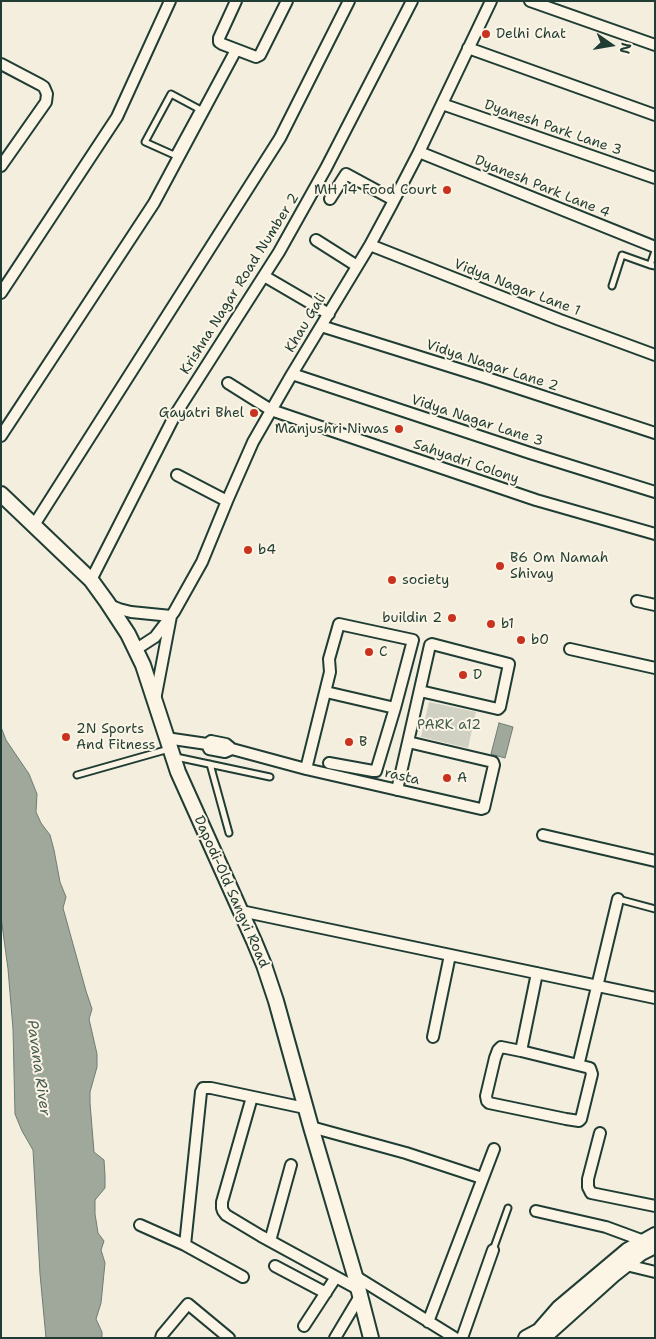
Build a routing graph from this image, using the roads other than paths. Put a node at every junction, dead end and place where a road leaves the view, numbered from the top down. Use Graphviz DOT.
graph roads {
  1 [pos="170,1"];
  2 [pos="236,1"];
  3 [pos="287,1"];
  4 [pos="350,1"];
  5 [pos="412,1"];
  6 [pos="491,1"];
  7 [pos="530,1"];
  8 [pos="655,45"];
  9 [pos="468,48"];
  10 [pos="236,50"];
  11 [pos="1,64"];
  12 [pos="442,104"];
  13 [pos="655,115"];
  14 [pos="189,133"];
  15 [pos="419,152"];
  16 [pos="1,166"];
  17 [pos="655,178"];
  18 [pos="330,199"];
  19 [pos="394,200"];
  20 [pos="316,240"];
  21 [pos="370,245"];
  22 [pos="655,247"];
  23 [pos="655,251"];
  24 [pos="652,265"];
  25 [pos="357,266"];
  26 [pos="264,276"];
  27 [pos="612,286"];
  28 [pos="1,293"];
  29 [pos="329,314"];
  30 [pos="321,326"];
  31 [pos="655,355"];
  32 [pos="292,374"];
  33 [pos="228,384"];
  34 [pos="271,410"];
  35 [pos="655,433"];
  36 [pos="1,436"];
  37 [pos="177,475"];
  38 [pos="655,492"];
  39 [pos="1,494"];
  40 [pos="227,500"];
  41 [pos="34,525"];
  42 [pos="655,534"];
  43 [pos="91,580"];
  44 [pos="637,601"];
  45 [pos="109,605"];
  46 [pos="655,605"];
  47 [pos="171,616"];
  48 [pos="570,649"];
  49 [pos="135,650"];
  50 [pos="655,668"];
  51 [pos="420,691"];
  52 [pos="326,692"];
  53 [pos="155,703"];
  54 [pos="395,708"];
  55 [pos="408,742"];
  56 [pos="170,748"];
  57 [pos="329,762"];
  58 [pos="210,764"];
  59 [pos="306,769"];
  60 [pos="77,774"];
  61 [pos="270,777"];
  62 [pos="397,790"];
  63 [pos="229,833"];
  64 [pos="543,835"];
  65 [pos="655,861"];
  66 [pos="618,899"];
  67 [pos="655,909"];
  68 [pos="241,911"];
  69 [pos="450,955"];
  70 [pos="537,973"];
  71 [pos="596,986"];
  72 [pos="655,998"];
  73 [pos="434,1037"];
  74 [pos="521,1051"];
  75 [pos="578,1062"];
  76 [pos="252,1096"];
  77 [pos="306,1108"];
  78 [pos="311,1127"];
  79 [pos="600,1133"];
  80 [pos="494,1149"];
  81 [pos="291,1165"];
  82 [pos="482,1178"];
  83 [pos="655,1206"];
  84 [pos="508,1208"];
  85 [pos="536,1211"];
  86 [pos="140,1225"];
  87 [pos="651,1240"];
  88 [pos="270,1241"];
  89 [pos="185,1245"];
  90 [pos="493,1250"];
  91 [pos="620,1263"];
  92 [pos="276,1266"];
  93 [pos="655,1272"];
  94 [pos="242,1276"];
  95 [pos="336,1277"];
  96 [pos="358,1287"];
  97 [pos="326,1293"];
  98 [pos="428,1322"];
  99 [pos="304,1326"];
  100 [pos="549,1331"];
  101 [pos="161,1338"];
  102 [pos="230,1338"];
  103 [pos="335,1338"];
  104 [pos="371,1338"];
  105 [pos="455,1338"];
  106 [pos="462,1338"];
  107 [pos="526,1338"];
  1 -- 28 [label="street"];
  2 -- 10 [label="street"];
  3 -- 10 [label="street"];
  4 -- 41 [label="street"];
  5 -- 26 [label="street, Krishna Nagar Road Number 2"];
  6 -- 9 [label="street, Khau Gali"];
  7 -- 8 [label="street"];
  9 -- 12 [label="street, Khau Gali"];
  9 -- 13 [label="street"];
  10 -- 14 [label="street"];
  11 -- 16 [label="street"];
  12 -- 15 [label="street, Khau Gali"];
  12 -- 17 [label="street, Dyanesh Park Lane 3"];
  14 -- 14 [label="lane"];
  14 -- 36 [label="street"];
  15 -- 19 [label="street, Khau Gali"];
  15 -- 22 [label="street, Dyanesh Park Lane 4"];
  18 -- 19 [label="street"];
  19 -- 21 [label="street, Khau Gali"];
  20 -- 25 [label="street"];
  21 -- 25 [label="street, Khau Gali"];
  21 -- 31 [label="street, Vidya Nagar Lane 1"];
  23 -- 24 [label="lane"];
  24 -- 27 [label="lane"];
  25 -- 29 [label="street, Khau Gali"];
  26 -- 29 [label="street"];
  26 -- 43 [label="street, Krishna Nagar Road Number 2"];
  29 -- 30 [label="street, Khau Gali"];
  30 -- 32 [label="street, Khau Gali"];
  30 -- 35 [label="street, Vidya Nagar Lane 2"];
  32 -- 34 [label="street, Khau Gali"];
  32 -- 38 [label="street, Vidya Nagar Lane 3"];
  33 -- 34 [label="street, Sahyadri Colony"];
  34 -- 40 [label="street, Khau Gali"];
  34 -- 42 [label="street, Sahyadri Colony"];
  37 -- 40 [label="street"];
  39 -- 41 [label="street, Dapodi-Old Sangvi Road"];
  40 -- 47 [label="street, Khau Gali"];
  41 -- 43 [label="street, Dapodi-Old Sangvi Road"];
  43 -- 45 [label="street, Dapodi-Old Sangvi Road"];
  44 -- 46 [label="street"];
  45 -- 47 [label="street"];
  45 -- 49 [label="street, Dapodi-Old Sangvi Road"];
  47 -- 49 [label="street, Khau Gali"];
  47 -- 53 [label="street"];
  48 -- 50 [label="street"];
  49 -- 53 [label="street, Dapodi-Old Sangvi Road"];
  51 -- 51 [label="street"];
  51 -- 55 [label="street"];
  52 -- 54 [label="street"];
  52 -- 54 [label="street"];
  52 -- 59 [label="street"];
  53 -- 56 [label="street, Dapodi-Old Sangvi Road"];
  54 -- 57 [label="street"];
  55 -- 62 [label="street"];
  55 -- 62 [label="street, rasta"];
  56 -- 58 [label="lane"];
  56 -- 59 [label="street, rasta"];
  56 -- 60 [label="lane"];
  56 -- 68 [label="street, Dapodi-Old Sangvi Road"];
  58 -- 61 [label="lane"];
  58 -- 63 [label="lane"];
  59 -- 62 [label="street, rasta"];
  64 -- 65 [label="street"];
  66 -- 67 [label="lane"];
  66 -- 71 [label="street"];
  68 -- 69 [label="street"];
  68 -- 77 [label="street, Dapodi-Old Sangvi Road"];
  69 -- 70 [label="street"];
  69 -- 73 [label="street"];
  70 -- 71 [label="street"];
  70 -- 74 [label="street"];
  71 -- 72 [label="street"];
  71 -- 75 [label="street"];
  74 -- 74 [label="street"];
  76 -- 77 [label="street"];
  76 -- 88 [label="street"];
  76 -- 89 [label="street"];
  77 -- 78 [label="street, Dapodi-Old Sangvi Road"];
  78 -- 82 [label="street"];
  78 -- 96 [label="street, Dapodi-Old Sangvi Road"];
  79 -- 83 [label="street"];
  80 -- 82 [label="street"];
  81 -- 88 [label="street"];
  82 -- 98 [label="street"];
  84 -- 90 [label="lane"];
  85 -- 87 [label="street"];
  86 -- 89 [label="street"];
  87 -- 91 [label="street"];
  88 -- 95 [label="street"];
  89 -- 94 [label="street"];
  90 -- 106 [label="street"];
  91 -- 93 [label="street"];
  91 -- 100 [label="street"];
  92 -- 97 [label="street"];
  95 -- 96 [label="street"];
  95 -- 97 [label="street"];
  96 -- 98 [label="street"];
  96 -- 103 [label="street"];
  96 -- 104 [label="street, Dapodi-Old Sangvi Road"];
  97 -- 99 [label="street"];
  98 -- 105 [label="street"];
  100 -- 107 [label="street"];
  101 -- 102 [label="street"];
}
